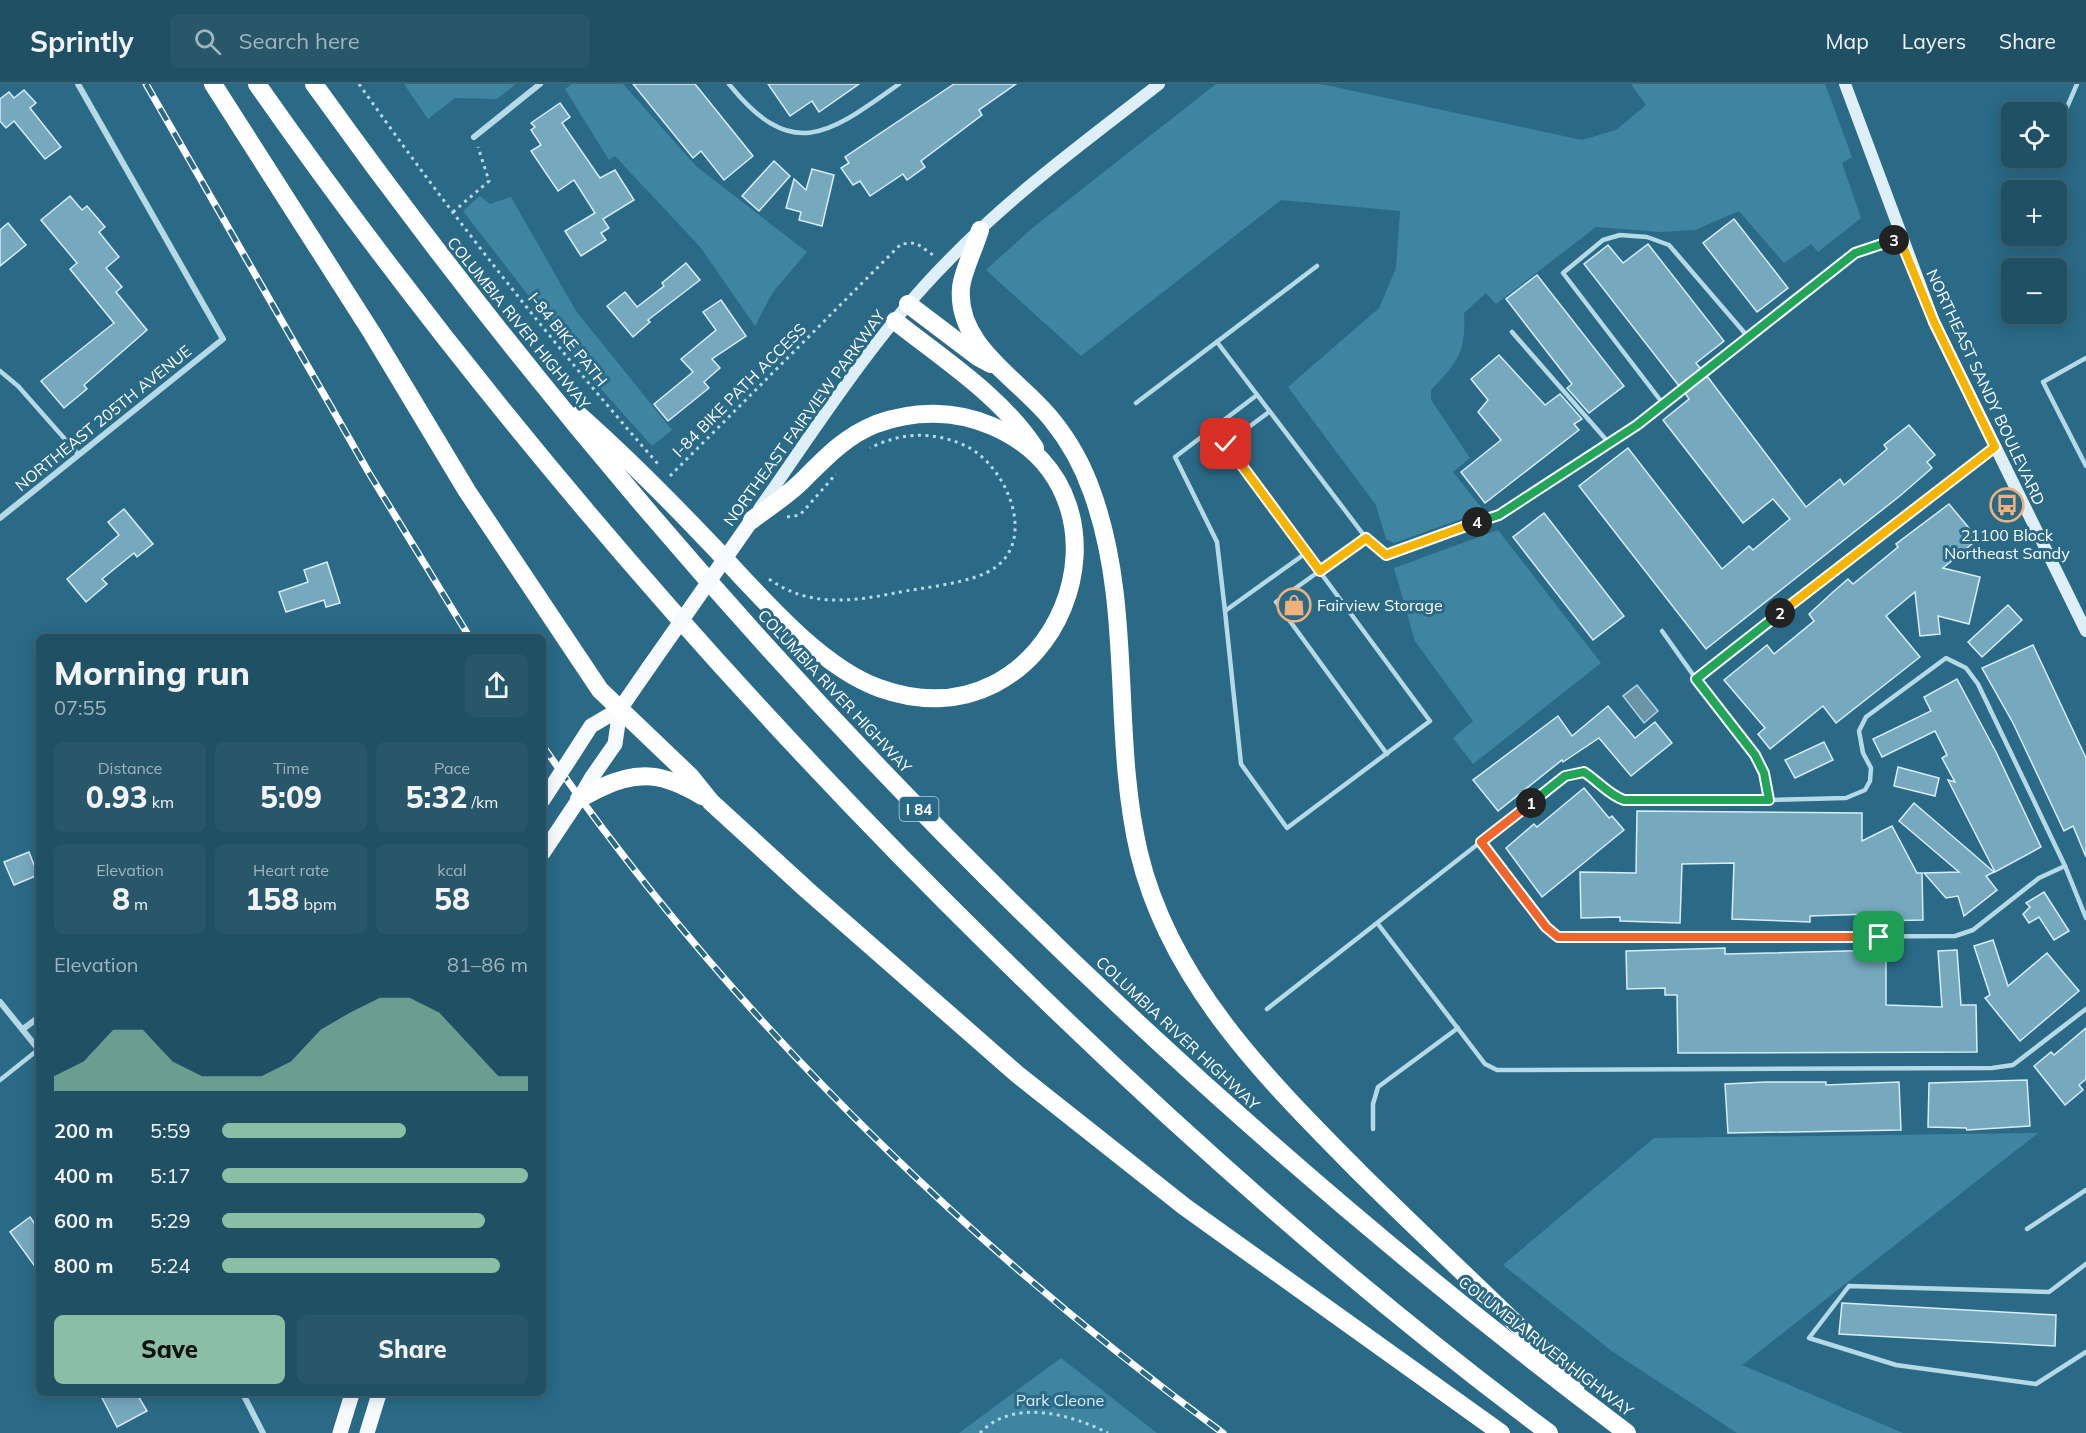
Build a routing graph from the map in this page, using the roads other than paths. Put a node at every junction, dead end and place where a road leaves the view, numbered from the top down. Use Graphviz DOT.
graph roads {
  1 [pos="78,84"];
  2 [pos="213,84"];
  3 [pos="257,84"];
  4 [pos="314,84"];
  5 [pos="540,84"];
  6 [pos="729,84"];
  7 [pos="886,84"];
  8 [pos="899,84"];
  9 [pos="1159,84"];
  10 [pos="1845,84"];
  11 [pos="2077,84"];
  12 [pos="891,90"];
  13 [pos="2067,107"];
  14 [pos="474,137"];
  15 [pos="980,230"];
  16 [pos="1900,239"];
  17 [pos="1317,266"];
  18 [pos="908,304"];
  19 [pos="895,321"];
  20 [pos="1512,333"];
  21 [pos="1749,338"];
  22 [pos="1216,342"];
  23 [pos="2086,358"];
  24 [pos="998,367"];
  25 [pos="0,371"];
  26 [pos="533,372"];
  27 [pos="1257,395"];
  28 [pos="1136,403"];
  29 [pos="1664,405"];
  30 [pos="1269,411"];
  31 [pos="1609,443"];
  32 [pos="1995,447"];
  33 [pos="79,455"];
  34 [pos="1045,465"];
  35 [pos="2086,466"];
  36 [pos="0,518"];
  37 [pos="752,520"];
  38 [pos="1366,538"];
  39 [pos="1306,553"];
  40 [pos="1320,571"];
  41 [pos="1225,611"];
  42 [pos="1662,631"];
  43 [pos="2086,631"];
  44 [pos="1696,679"];
  45 [pos="620,709"];
  46 [pos="1387,754"];
  47 [pos="596,782"];
  48 [pos="546,795"];
  49 [pos="579,799"];
  50 [pos="1769,800"];
  51 [pos="711,802"];
  52 [pos="1481,842"];
  53 [pos="546,848"];
  54 [pos="2065,866"];
  55 [pos="2086,918"];
  56 [pos="1378,924"];
  57 [pos="0,1002"];
  58 [pos="1267,1009"];
  59 [pos="2086,1009"];
  60 [pos="36,1019"];
  61 [pos="1458,1028"];
  62 [pos="23,1029"];
  63 [pos="36,1045"];
  64 [pos="36,1051"];
  65 [pos="0,1080"];
  66 [pos="1373,1129"];
  67 [pos="2086,1190"];
  68 [pos="2027,1229"];
  69 [pos="2086,1264"];
  70 [pos="2086,1352"];
  71 [pos="244,1396"];
  72 [pos="351,1396"];
  73 [pos="378,1396"];
  74 [pos="263,1433"];
  75 [pos="340,1433"];
  76 [pos="367,1433"];
  77 [pos="1501,1433"];
  78 [pos="1549,1433"];
  79 [pos="1627,1433"];
  1 -- 33 [label="street, NORTHEAST 205TH AVENUE"];
  2 -- 45 [label="highway"];
  3 -- 78 [label="highway, I 84"];
  4 -- 26 [label="highway, COLUMBIA RIVER HIGHWAY / I 84"];
  5 -- 14 [label="street"];
  6 -- 12 [label="lane"];
  7 -- 12 [label="lane"];
  8 -- 12 [label="lane"];
  9 -- 15 [label="main road, NORTHEAST FAIRVIEW PARKWAY"];
  10 -- 16 [label="main road, NORTHEAST SANDY BOULEVARD"];
  11 -- 13 [label="lane"];
  15 -- 18 [label="main road, NORTHEAST FAIRVIEW PARKWAY"];
  15 -- 24 [label="highway"];
  16 -- 21 [label="lane"];
  16 -- 32 [label="main road, NORTHEAST SANDY BOULEVARD"];
  17 -- 22 [label="lane"];
  18 -- 19 [label="main road, NORTHEAST FAIRVIEW PARKWAY"];
  18 -- 24 [label="highway"];
  19 -- 34 [label="highway"];
  19 -- 37 [label="main road, NORTHEAST FAIRVIEW PARKWAY"];
  20 -- 31 [label="lane"];
  21 -- 29 [label="lane"];
  21 -- 29 [label="lane"];
  22 -- 27 [label="lane"];
  22 -- 28 [label="lane"];
  23 -- 35 [label="lane"];
  24 -- 79 [label="highway"];
  25 -- 33 [label="lane"];
  26 -- 34 [label="highway"];
  26 -- 79 [label="highway, COLUMBIA RIVER HIGHWAY / I 84"];
  27 -- 30 [label="lane"];
  27 -- 41 [label="lane"];
  29 -- 31 [label="lane"];
  30 -- 38 [label="lane"];
  30 -- 39 [label="lane"];
  31 -- 38 [label="lane"];
  32 -- 43 [label="main road, NORTHEAST SANDY BOULEVARD"];
  32 -- 44 [label="lane"];
  33 -- 36 [label="street, NORTHEAST 205TH AVENUE"];
  34 -- 37 [label="highway"];
  37 -- 45 [label="main road, NORTHEAST FAIRVIEW PARKWAY, bridge"];
  38 -- 40 [label="lane"];
  39 -- 40 [label="lane"];
  39 -- 41 [label="lane"];
  40 -- 46 [label="lane"];
  40 -- 46 [label="lane"];
  41 -- 46 [label="lane"];
  42 -- 44 [label="lane"];
  44 -- 50 [label="lane"];
  45 -- 47 [label="main road, NORTHEAST FAIRVIEW PARKWAY"];
  45 -- 48 [label="main road, NORTHEAST FAIRVIEW PARKWAY, bridge"];
  45 -- 51 [label="highway"];
  47 -- 49 [label="highway, bridge"];
  47 -- 51 [label="highway"];
  49 -- 53 [label="main road"];
  50 -- 52 [label="lane"];
  50 -- 54 [label="lane"];
  51 -- 77 [label="highway"];
  52 -- 54 [label="lane"];
  52 -- 56 [label="lane"];
  54 -- 55 [label="lane"];
  56 -- 58 [label="lane"];
  56 -- 61 [label="lane"];
  57 -- 62 [label="street"];
  59 -- 61 [label="lane"];
  60 -- 62 [label="street"];
  61 -- 66 [label="lane"];
  62 -- 63 [label="street"];
  64 -- 65 [label="lane"];
  67 -- 68 [label="lane"];
  69 -- 70 [label="lane"];
  71 -- 74 [label="street"];
  72 -- 75 [label="main road"];
  73 -- 76 [label="main road"];
}
